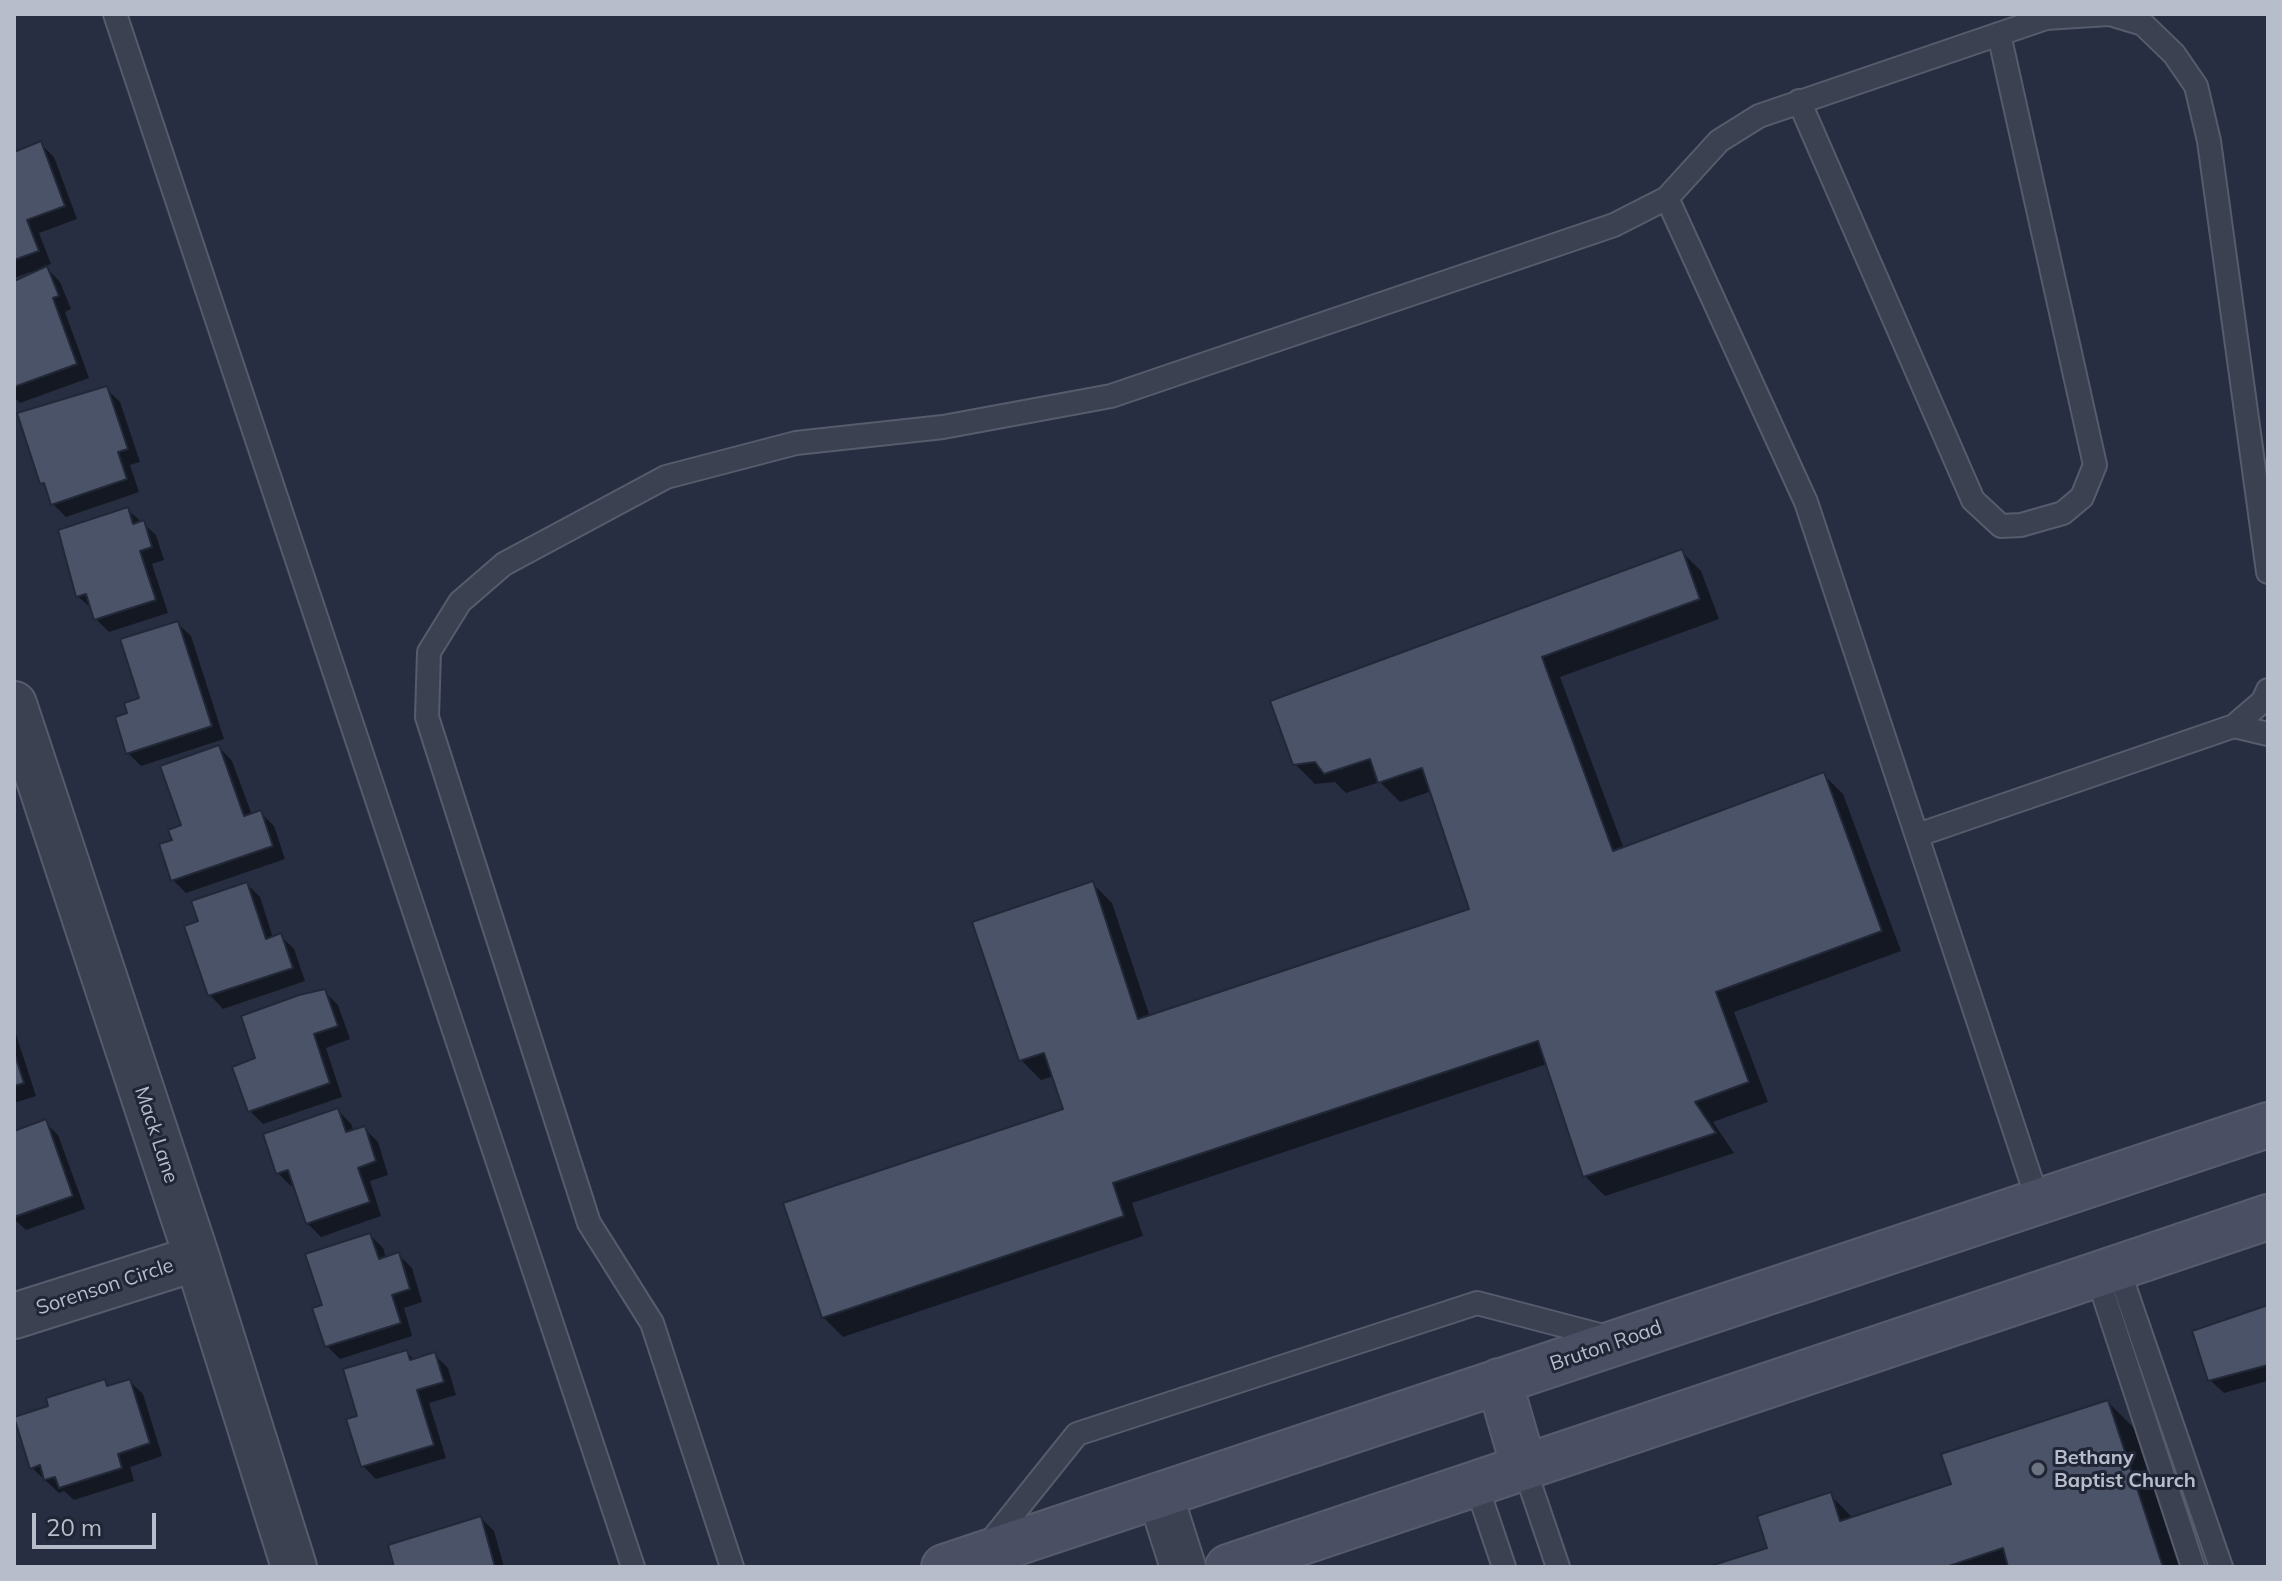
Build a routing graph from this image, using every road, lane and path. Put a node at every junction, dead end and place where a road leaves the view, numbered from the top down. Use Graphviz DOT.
graph roads {
  1 [pos="115,14"];
  2 [pos="2109,14"];
  3 [pos="1999,34"];
  4 [pos="1799,101"];
  5 [pos="1667,198"];
  6 [pos="2268,572"];
  7 [pos="2268,690"];
  8 [pos="14,704"];
  9 [pos="2234,726"];
  10 [pos="2268,734"];
  11 [pos="1918,835"];
  12 [pos="2268,1125"];
  13 [pos="2038,1201"];
  14 [pos="2268,1217"];
  15 [pos="197,1258"];
  16 [pos="2108,1271"];
  17 [pos="14,1316"];
  18 [pos="1620,1341"];
  19 [pos="1499,1381"];
  20 [pos="1524,1467"];
  21 [pos="1476,1484"];
  22 [pos="1160,1495"];
  23 [pos="962,1561"];
  24 [pos="294,1567"];
  25 [pos="633,1567"];
  26 [pos="732,1567"];
  27 [pos="1183,1567"];
  28 [pos="1228,1567"];
  29 [pos="1504,1567"];
  30 [pos="1558,1567"];
  31 [pos="2193,1567"];
  32 [pos="2221,1567"];
  1 -- 25 [label="lane"];
  2 -- 3 [label="lane"];
  2 -- 6 [label="lane"];
  3 -- 4 [label="lane"];
  3 -- 4 [label="lane"];
  4 -- 5 [label="lane"];
  5 -- 11 [label="lane"];
  5 -- 26 [label="lane"];
  7 -- 9 [label="lane"];
  8 -- 15 [label="street, Mack Lane"];
  9 -- 10 [label="lane"];
  9 -- 11 [label="lane"];
  11 -- 13 [label="lane"];
  12 -- 13 [label="main road, Bruton Road"];
  13 -- 18 [label="main road, Bruton Road"];
  14 -- 16 [label="main road"];
  15 -- 17 [label="street, Sorenson Circle"];
  15 -- 24 [label="street, Mack Lane"];
  16 -- 20 [label="main road"];
  16 -- 31 [label="lane"];
  16 -- 32 [label="lane"];
  18 -- 19 [label="main road, Bruton Road"];
  18 -- 23 [label="lane"];
  19 -- 20 [label="main road"];
  19 -- 22 [label="main road, Bruton Road"];
  20 -- 21 [label="main road"];
  20 -- 30 [label="lane"];
  21 -- 28 [label="main road"];
  21 -- 29 [label="lane"];
  22 -- 23 [label="main road, Bruton Road"];
  22 -- 27 [label="street"];
}
